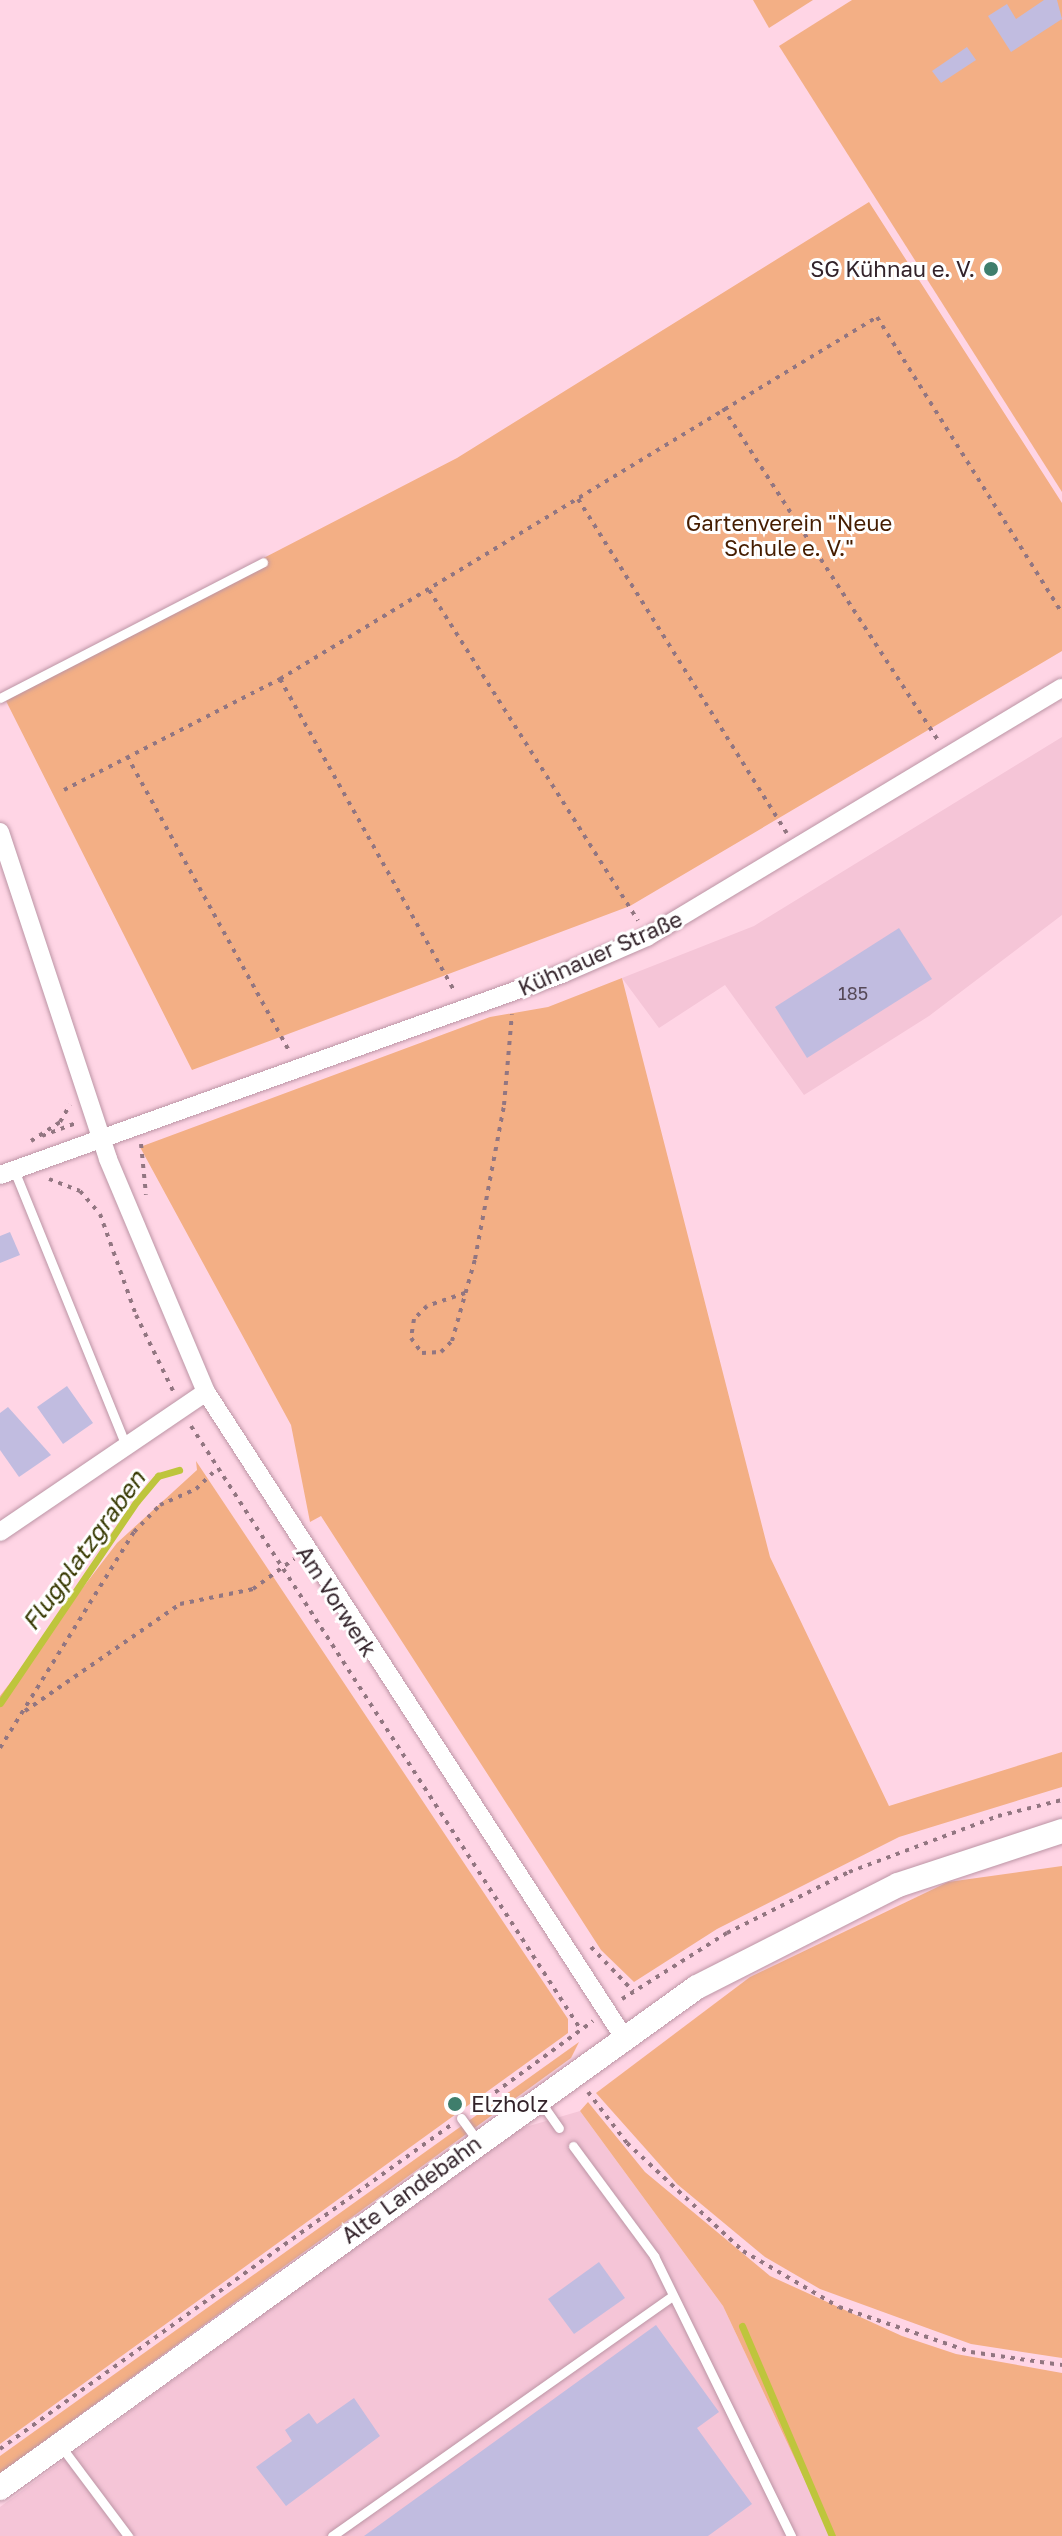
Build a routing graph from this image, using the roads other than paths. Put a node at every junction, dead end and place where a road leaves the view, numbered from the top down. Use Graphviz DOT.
graph roads {
  1 [pos="263,562"];
  2 [pos="1062,688"];
  3 [pos="0,698"];
  4 [pos="0,832"];
  5 [pos="100,1139"];
  6 [pos="7,1172"];
  7 [pos="206,1392"];
  8 [pos="125,1444"];
  9 [pos="0,1532"];
  10 [pos="1062,1831"];
  11 [pos="623,2036"];
  12 [pos="537,2097"];
  13 [pos="461,2118"];
  14 [pos="559,2128"];
  15 [pos="477,2140"];
  16 [pos="573,2146"];
  17 [pos="672,2296"];
  18 [pos="60,2445"];
  19 [pos="0,2488"];
  20 [pos="128,2536"];
  21 [pos="332,2536"];
  22 [pos="791,2536"];
  1 -- 3 [label="lane"];
  2 -- 5 [label="street, Kühnauer Straße"];
  4 -- 5 [label="street, Am Vorwerk"];
  5 -- 6 [label="street, Kühnauer Straße"];
  5 -- 7 [label="street, Am Vorwerk"];
  6 -- 8 [label="lane"];
  7 -- 8 [label="street"];
  7 -- 11 [label="street, Am Vorwerk"];
  8 -- 9 [label="street"];
  10 -- 11 [label="main road, Alte Landebahn"];
  11 -- 12 [label="main road, Alte Landebahn"];
  12 -- 14 [label="lane"];
  12 -- 15 [label="main road, Alte Landebahn"];
  13 -- 15 [label="lane"];
  15 -- 18 [label="main road, Alte Landebahn"];
  16 -- 17 [label="lane"];
  17 -- 21 [label="lane"];
  17 -- 22 [label="lane"];
  18 -- 19 [label="main road, Alte Landebahn"];
  18 -- 20 [label="lane"];
}
